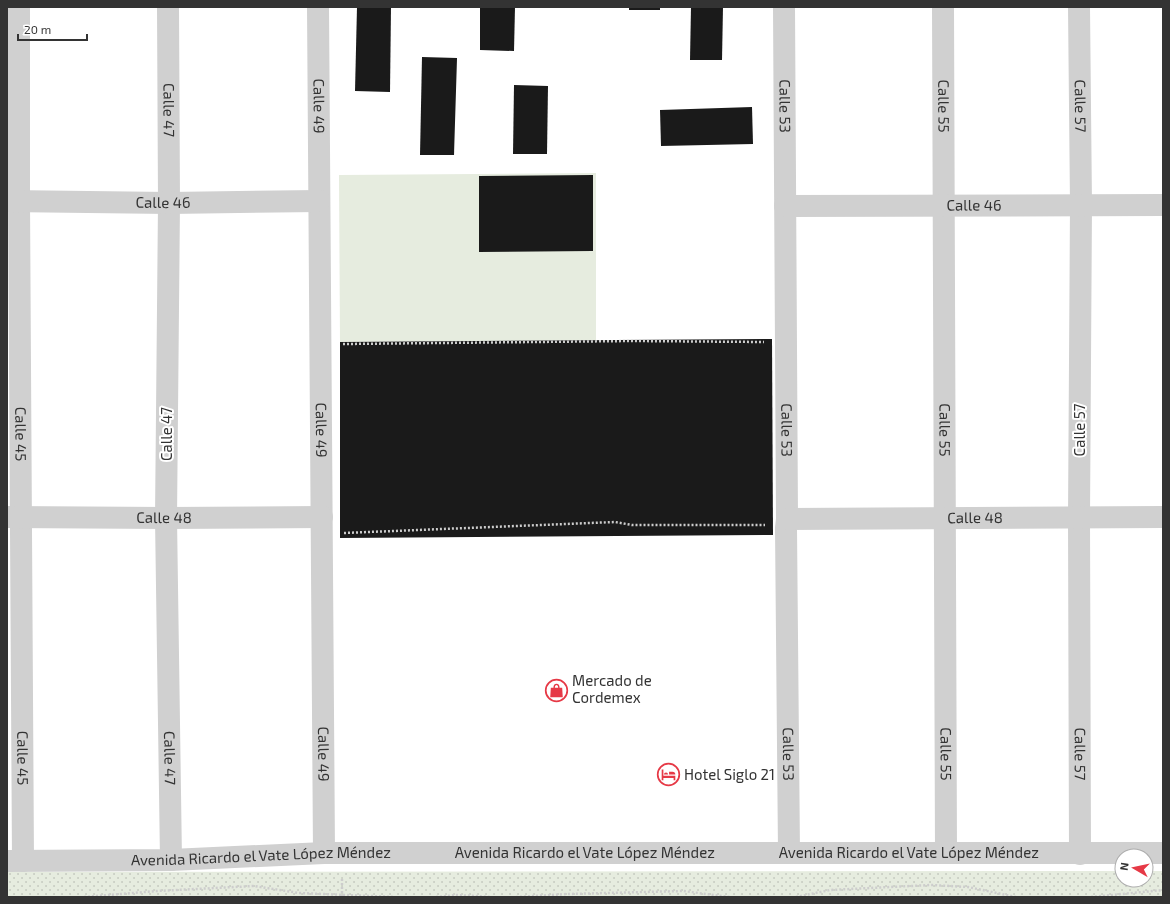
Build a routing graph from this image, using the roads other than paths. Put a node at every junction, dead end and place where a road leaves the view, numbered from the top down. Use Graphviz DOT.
graph roads {
  1 [pos="20,7"];
  2 [pos="168,7"];
  3 [pos="318,7"];
  4 [pos="784,7"];
  5 [pos="943,7"];
  6 [pos="1080,7"];
  7 [pos="13,201"];
  8 [pos="319,201"];
  9 [pos="168,203"];
  10 [pos="943,205"];
  11 [pos="1081,205"];
  12 [pos="1163,205"];
  13 [pos="785,206"];
  14 [pos="14,517"];
  15 [pos="1163,517"];
  16 [pos="166,518"];
  17 [pos="945,518"];
  18 [pos="1079,518"];
  19 [pos="787,524"];
  20 [pos="322,525"];
  21 [pos="324,853"];
  22 [pos="789,853"];
  23 [pos="946,853"];
  24 [pos="1163,853"];
  25 [pos="1080,854"];
  26 [pos="171,860"];
  27 [pos="15,861"];
  1 -- 7 [label="street, Calle 45"];
  2 -- 9 [label="street, Calle 47"];
  3 -- 8 [label="street, Calle 49"];
  4 -- 13 [label="street, Calle 53"];
  5 -- 10 [label="street, Calle 55"];
  6 -- 11 [label="street, Calle 57"];
  7 -- 9 [label="street, Calle 46"];
  7 -- 14 [label="street, Calle 45"];
  8 -- 9 [label="street, Calle 46"];
  8 -- 20 [label="street, Calle 49"];
  9 -- 16 [label="street, Calle 47"];
  10 -- 11 [label="street, Calle 46"];
  10 -- 13 [label="street, Calle 46"];
  10 -- 17 [label="street, Calle 55"];
  11 -- 12 [label="street, Calle 46"];
  11 -- 18 [label="street, Calle 57"];
  13 -- 19 [label="street, Calle 53"];
  14 -- 16 [label="street, Calle 48"];
  14 -- 27 [label="street, Calle 45"];
  15 -- 18 [label="street, Calle 48"];
  16 -- 20 [label="street, Calle 48"];
  16 -- 26 [label="street, Calle 47"];
  17 -- 18 [label="street, Calle 48"];
  17 -- 19 [label="street, Calle 48"];
  17 -- 23 [label="street, Calle 55"];
  18 -- 25 [label="street, Calle 57"];
  19 -- 22 [label="street, Calle 53"];
  20 -- 21 [label="street, Calle 49"];
  21 -- 22 [label="street, Avenida Ricardo el Vate López Méndez"];
  21 -- 26 [label="street, Avenida Ricardo el Vate López Méndez"];
  22 -- 23 [label="street, Avenida Ricardo el Vate López Méndez"];
  23 -- 25 [label="street, Avenida Ricardo el Vate López Méndez"];
  24 -- 25 [label="street, Avenida Ricardo el Vate López Méndez"];
  26 -- 27 [label="street, Avenida Ricardo el Vate López Méndez"];
}
